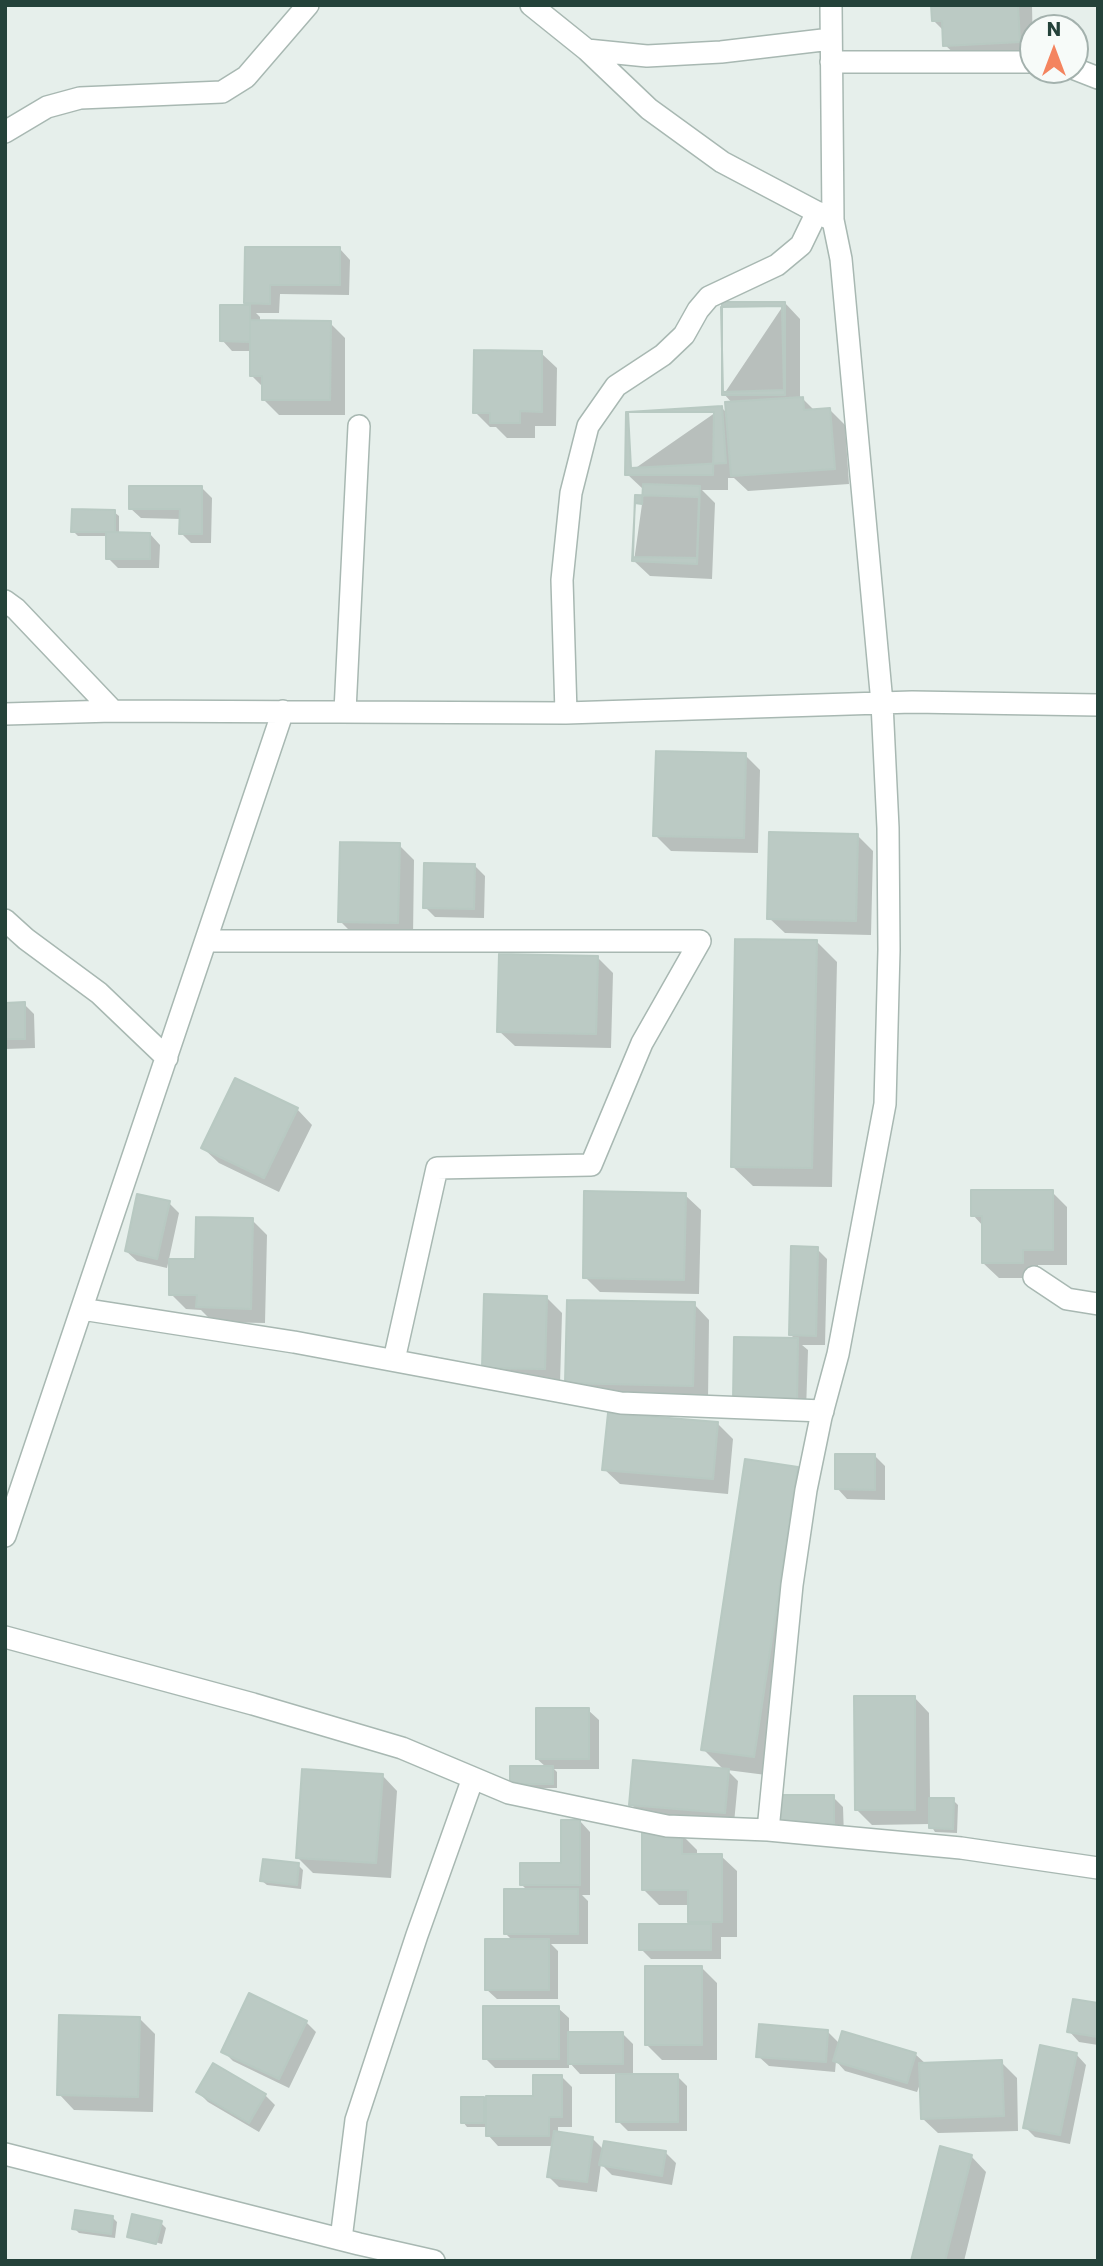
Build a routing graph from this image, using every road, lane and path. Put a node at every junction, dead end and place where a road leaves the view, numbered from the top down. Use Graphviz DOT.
graph roads {
  1 [pos="307,5"];
  2 [pos="531,5"];
  3 [pos="831,5"];
  4 [pos="831,39"];
  5 [pos="587,50"];
  6 [pos="831,62"];
  7 [pos="1019,62"];
  8 [pos="5,132"];
  9 [pos="825,216"];
  10 [pos="359,426"];
  11 [pos="5,601"];
  12 [pos="882,704"];
  13 [pos="1098,705"];
  14 [pos="113,711"];
  15 [pos="283,711"];
  16 [pos="345,711"];
  17 [pos="566,713"];
  18 [pos="5,714"];
  19 [pos="5,920"];
  20 [pos="206,941"];
  21 [pos="167,1058"];
  22 [pos="1034,1277"];
  23 [pos="1098,1304"];
  24 [pos="82,1309"];
  25 [pos="394,1360"];
  26 [pos="823,1411"];
  27 [pos="5,1536"];
  28 [pos="5,1637"];
  29 [pos="473,1778"];
  30 [pos="768,1830"];
  31 [pos="1098,1868"];
  32 [pos="5,2154"];
  33 [pos="352,2248"];
  34 [pos="433,2261"];
  1 -- 8 [label="street"];
  2 -- 5 [label="street"];
  3 -- 4 [label="street"];
  4 -- 5 [label="street"];
  4 -- 6 [label="street"];
  5 -- 9 [label="street"];
  6 -- 7 [label="street"];
  6 -- 9 [label="street"];
  9 -- 12 [label="street"];
  9 -- 17 [label="street"];
  10 -- 16 [label="street"];
  11 -- 14 [label="street"];
  12 -- 13 [label="street"];
  12 -- 17 [label="street"];
  12 -- 26 [label="street"];
  14 -- 15 [label="street"];
  14 -- 18 [label="street"];
  15 -- 16 [label="street"];
  15 -- 20 [label="street"];
  16 -- 17 [label="street"];
  19 -- 21 [label="street"];
  20 -- 21 [label="street"];
  20 -- 25 [label="street"];
  21 -- 24 [label="street"];
  22 -- 23 [label="street"];
  24 -- 25 [label="street"];
  24 -- 27 [label="street"];
  25 -- 26 [label="street"];
  26 -- 30 [label="street"];
  28 -- 29 [label="street"];
  29 -- 30 [label="street"];
  29 -- 33 [label="street"];
  30 -- 31 [label="street"];
  32 -- 33 [label="street"];
  33 -- 34 [label="street"];
}
